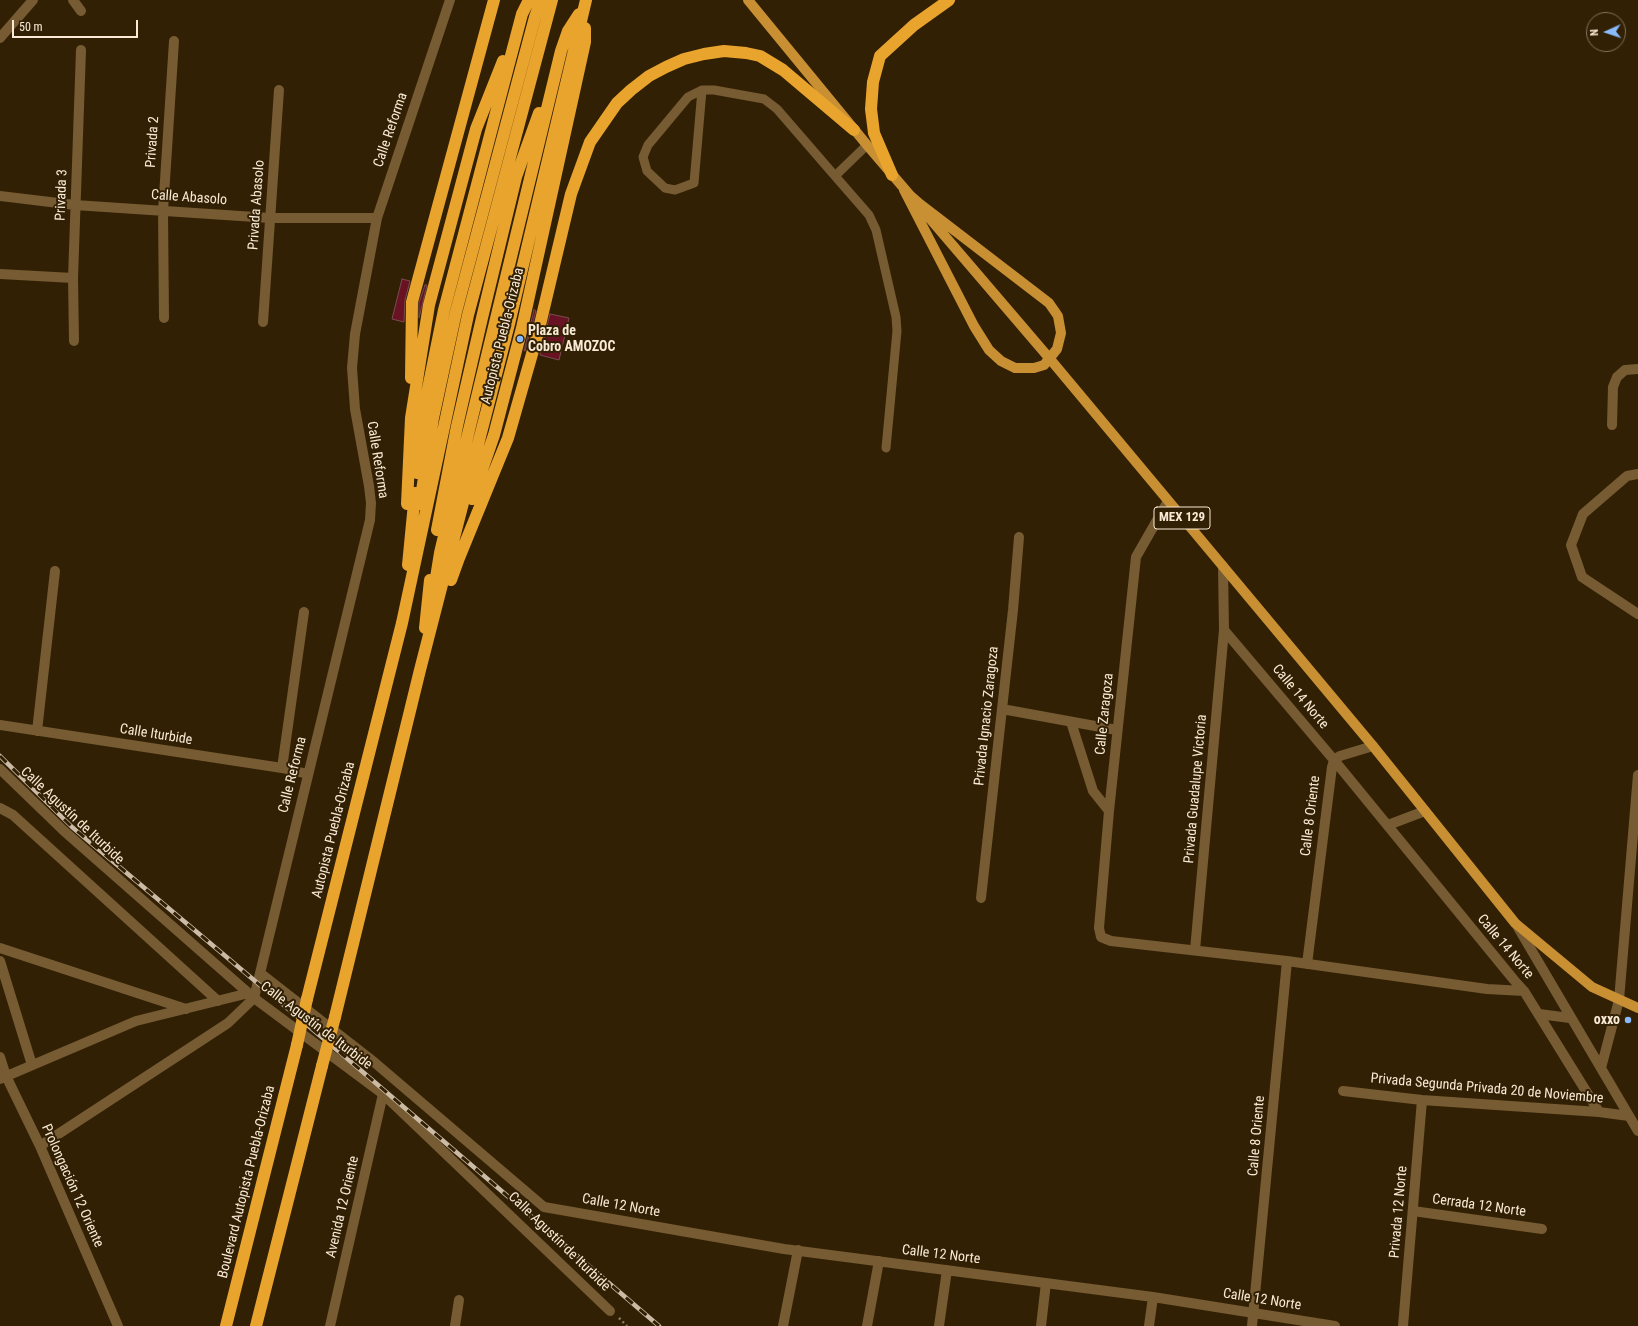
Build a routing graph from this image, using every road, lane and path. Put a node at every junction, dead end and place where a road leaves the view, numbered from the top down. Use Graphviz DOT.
graph roads {
  1 [pos="34,0"];
  2 [pos="73,0"];
  3 [pos="450,0"];
  4 [pos="494,0"];
  5 [pos="529,0"];
  6 [pos="541,0"];
  7 [pos="552,0"];
  8 [pos="748,0"];
  9 [pos="949,0"];
  10 [pos="586,1"];
  11 [pos="81,11"];
  12 [pos="522,14"];
  13 [pos="0,38"];
  14 [pos="174,41"];
  15 [pos="81,50"];
  16 [pos="279,90"];
  17 [pos="702,90"];
  18 [pos="854,130"];
  19 [pos="867,145"];
  20 [pos="892,175"];
  21 [pos="835,176"];
  22 [pos="904,190"];
  23 [pos="0,196"];
  24 [pos="75,205"];
  25 [pos="163,210"];
  26 [pos="270,218"];
  27 [pos="376,218"];
  28 [pos="0,274"];
  29 [pos="73,278"];
  30 [pos="164,318"];
  31 [pos="262,322"];
  32 [pos="74,341"];
  33 [pos="1050,359"];
  34 [pos="1638,369"];
  35 [pos="411,418"];
  36 [pos="1612,425"];
  37 [pos="886,448"];
  38 [pos="1638,474"];
  39 [pos="1168,501"];
  40 [pos="1019,537"];
  41 [pos="1222,566"];
  42 [pos="55,571"];
  43 [pos="304,612"];
  44 [pos="1638,614"];
  45 [pos="402,623"];
  46 [pos="1224,630"];
  47 [pos="420,670"];
  48 [pos="1002,709"];
  49 [pos="1071,722"];
  50 [pos="0,726"];
  51 [pos="1117,730"];
  52 [pos="37,731"];
  53 [pos="1373,746"];
  54 [pos="1334,760"];
  55 [pos="282,768"];
  56 [pos="0,769"];
  57 [pos="308,774"];
  58 [pos="1638,775"];
  59 [pos="0,808"];
  60 [pos="1110,811"];
  61 [pos="1425,811"];
  62 [pos="1388,825"];
  63 [pos="981,898"];
  64 [pos="1515,923"];
  65 [pos="1101,937"];
  66 [pos="0,948"];
  67 [pos="1195,950"];
  68 [pos="0,961"];
  69 [pos="1287,961"];
  70 [pos="1307,964"];
  71 [pos="260,973"];
  72 [pos="1524,991"];
  73 [pos="252,995"];
  74 [pos="1620,1000"];
  75 [pos="218,1001"];
  76 [pos="1638,1008"];
  77 [pos="186,1009"];
  78 [pos="1539,1014"];
  79 [pos="1570,1018"];
  80 [pos="297,1045"];
  81 [pos="0,1057"];
  82 [pos="32,1065"];
  83 [pos="1601,1068"];
  84 [pos="3,1077"];
  85 [pos="1343,1091"];
  86 [pos="383,1094"];
  87 [pos="1422,1100"];
  88 [pos="1599,1112"];
  89 [pos="1629,1116"];
  90 [pos="1638,1131"];
  91 [pos="40,1146"];
  92 [pos="1413,1211"];
  93 [pos="1542,1229"];
  94 [pos="798,1250"];
  95 [pos="878,1261"];
  96 [pos="946,1270"];
  97 [pos="1046,1283"];
  98 [pos="1153,1297"];
  99 [pos="459,1300"];
  100 [pos="610,1311"];
  101 [pos="1254,1313"];
  102 [pos="118,1326"];
  103 [pos="226,1326"];
  104 [pos="256,1326"];
  105 [pos="330,1326"];
  106 [pos="455,1326"];
  107 [pos="783,1326"];
  108 [pos="867,1326"];
  109 [pos="939,1326"];
  110 [pos="1041,1326"];
  111 [pos="1149,1326"];
  112 [pos="1252,1326"];
  113 [pos="1332,1326"];
  114 [pos="1403,1326"];
  1 -- 13 [label="street"];
  2 -- 11 [label="street"];
  3 -- 27 [label="street, Calle Reforma"];
  4 -- 35 [label="highway"];
  5 -- 12 [label="highway, Autopista Puebla-Orizaba"];
  6 -- 45 [label="highway, Autopista Puebla-Orizaba"];
  7 -- 45 [label="highway, Autopista Puebla-Orizaba"];
  8 -- 18 [label="main road, MEX 129"];
  9 -- 20 [label="highway"];
  10 -- 47 [label="highway, Autopista Puebla-Orizaba"];
  10 -- 47 [label="highway, Autopista Puebla-Orizaba"];
  12 -- 35 [label="highway, Autopista Puebla-Orizaba"];
  12 -- 45 [label="highway, Autopista Puebla-Orizaba"];
  14 -- 25 [label="street, Privada 2"];
  15 -- 24 [label="street, Privada 3"];
  16 -- 26 [label="street, Privada Abasolo"];
  17 -- 17 [label="lane"];
  17 -- 21 [label="lane"];
  18 -- 19 [label="main road, MEX 129"];
  18 -- 47 [label="highway"];
  19 -- 20 [label="main road, MEX 129"];
  19 -- 21 [label="lane"];
  20 -- 22 [label="main road, MEX 129"];
  21 -- 37 [label="lane"];
  22 -- 33 [label="main road, MEX 129"];
  22 -- 33 [label="main road"];
  22 -- 33 [label="main road"];
  23 -- 24 [label="street, Calle Abasolo"];
  24 -- 25 [label="street, Calle Abasolo"];
  24 -- 29 [label="street, Privada 3"];
  25 -- 26 [label="street, Calle Abasolo"];
  25 -- 30 [label="street, Privada 2"];
  26 -- 27 [label="street, Calle Abasolo"];
  26 -- 31 [label="street, Privada Abasolo"];
  27 -- 57 [label="street, Calle Reforma"];
  28 -- 29 [label="street"];
  29 -- 32 [label="street, Privada 3"];
  33 -- 39 [label="main road, MEX 129"];
  34 -- 36 [label="street"];
  35 -- 45 [label="highway, Autopista Puebla-Orizaba"];
  38 -- 44 [label="street"];
  39 -- 41 [label="main road, MEX 129"];
  39 -- 51 [label="street, Calle Zaragoza"];
  40 -- 48 [label="street, Privada Ignacio Zaragoza"];
  41 -- 46 [label="street, Privada Guadalupe Victoria"];
  41 -- 53 [label="main road, MEX 129"];
  42 -- 52 [label="street"];
  43 -- 55 [label="street"];
  45 -- 80 [label="highway, Autopista Puebla-Orizaba, bridge"];
  46 -- 54 [label="street, Calle 14 Norte"];
  46 -- 67 [label="street, Privada Guadalupe Victoria"];
  47 -- 104 [label="highway, Autopista Puebla-Orizaba, bridge"];
  48 -- 49 [label="street"];
  48 -- 63 [label="street, Privada Ignacio Zaragoza"];
  49 -- 51 [label="street"];
  49 -- 60 [label="street"];
  50 -- 52 [label="street, Calle Iturbide"];
  51 -- 60 [label="street, Calle Zaragoza"];
  52 -- 55 [label="street, Calle Iturbide"];
  53 -- 54 [label="street, Calle 8 Oriente"];
  53 -- 61 [label="main road, MEX 129"];
  54 -- 62 [label="street, Calle 14 Norte"];
  54 -- 70 [label="street, Calle 8 Oriente"];
  55 -- 57 [label="street, Calle Iturbide"];
  56 -- 73 [label="street, Calle Agustín de Iturbide"];
  57 -- 71 [label="street, Calle Reforma"];
  58 -- 74 [label="street"];
  59 -- 75 [label="street"];
  60 -- 65 [label="street, Calle Zaragoza"];
  61 -- 62 [label="street"];
  61 -- 64 [label="main road, MEX 129"];
  62 -- 72 [label="street, Calle 14 Norte"];
  64 -- 74 [label="main road, MEX 129"];
  64 -- 79 [label="street"];
  65 -- 67 [label="street, Calle 14 Norte"];
  66 -- 77 [label="street"];
  67 -- 69 [label="street, Calle 14 Norte"];
  68 -- 82 [label="street"];
  69 -- 70 [label="street, Calle 14 Norte"];
  69 -- 101 [label="street, Calle 8 Oriente"];
  70 -- 72 [label="street, Calle 14 Norte"];
  71 -- 73 [label="street, Calle Reforma"];
  71 -- 94 [label="street, Calle 12 Norte"];
  72 -- 78 [label="street"];
  73 -- 75 [label="street"];
  73 -- 86 [label="street, Calle Agustín de Iturbide"];
  73 -- 91 [label="street"];
  74 -- 76 [label="main road, MEX 129"];
  74 -- 83 [label="street"];
  75 -- 77 [label="street"];
  77 -- 82 [label="street"];
  78 -- 79 [label="street"];
  78 -- 88 [label="street"];
  79 -- 83 [label="street"];
  80 -- 103 [label="highway, Boulevard Autopista Puebla-Orizaba"];
  81 -- 84 [label="street, Prolongación 12 Oriente"];
  82 -- 84 [label="street"];
  83 -- 89 [label="street"];
  84 -- 91 [label="street, Prolongación 12 Oriente"];
  85 -- 87 [label="street, Privada Segunda Privada 20 de Noviembre"];
  86 -- 100 [label="street, Calle Agustín de Iturbide"];
  86 -- 105 [label="street, Avenida 12 Oriente"];
  87 -- 88 [label="street, Privada Segunda Privada 20 de Noviembre"];
  87 -- 92 [label="street, Privada 12 Norte"];
  88 -- 89 [label="street, Privada Segunda Privada 20 de Noviembre"];
  89 -- 90 [label="street"];
  91 -- 102 [label="street, Prolongación 12 Oriente"];
  92 -- 93 [label="street, Cerrada 12 Norte"];
  92 -- 114 [label="street, Privada 12 Norte"];
  94 -- 95 [label="street, Calle 12 Norte"];
  94 -- 107 [label="street"];
  95 -- 96 [label="street, Calle 12 Norte"];
  95 -- 108 [label="street"];
  96 -- 97 [label="street, Calle 12 Norte"];
  96 -- 109 [label="street"];
  97 -- 98 [label="street, Calle 12 Norte"];
  97 -- 110 [label="street"];
  98 -- 101 [label="street, Calle 12 Norte"];
  98 -- 111 [label="street"];
  99 -- 106 [label="street"];
  101 -- 112 [label="street, Calle 8 Oriente"];
  101 -- 113 [label="street, Calle 12 Norte"];
}
